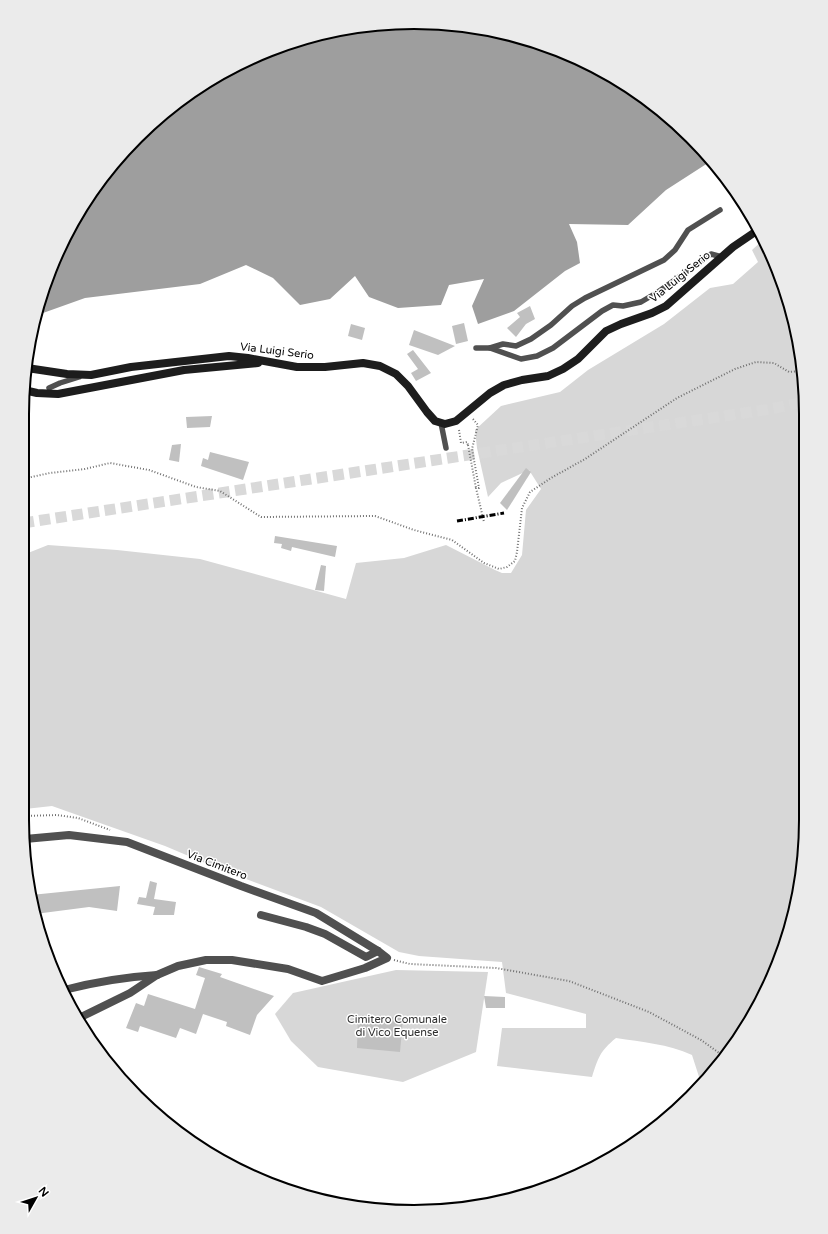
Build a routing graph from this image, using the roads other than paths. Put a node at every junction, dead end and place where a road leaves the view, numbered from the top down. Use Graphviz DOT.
graph roads {
  1 [pos="720,210"];
  2 [pos="753,233"];
  3 [pos="722,257"];
  4 [pos="476,348"];
  5 [pos="490,348"];
  6 [pos="270,362"];
  7 [pos="32,369"];
  8 [pos="91,375"];
  9 [pos="49,388"];
  10 [pos="30,391"];
  11 [pos="441,423"];
  12 [pos="446,448"];
  13 [pos="30,839"];
  14 [pos="261,915"];
  15 [pos="378,951"];
  16 [pos="157,974"];
  17 [pos="68,989"];
  18 [pos="83,1016"];
  1 -- 5 [label="lane"];
  2 -- 3 [label="main road, Via Luigi Serio"];
  3 -- 5 [label="lane"];
  3 -- 11 [label="main road, Via Luigi Serio"];
  4 -- 5 [label="lane"];
  6 -- 8 [label="main road, Via Luigi Serio"];
  6 -- 10 [label="main road"];
  6 -- 11 [label="main road, Via Luigi Serio"];
  7 -- 8 [label="main road, Via Luigi Serio"];
  8 -- 9 [label="lane"];
  11 -- 12 [label="lane"];
  13 -- 15 [label="street, Via Cimitero"];
  14 -- 15 [label="street"];
  15 -- 16 [label="street, Via Cimitero"];
  16 -- 17 [label="street"];
  16 -- 18 [label="street"];
}
